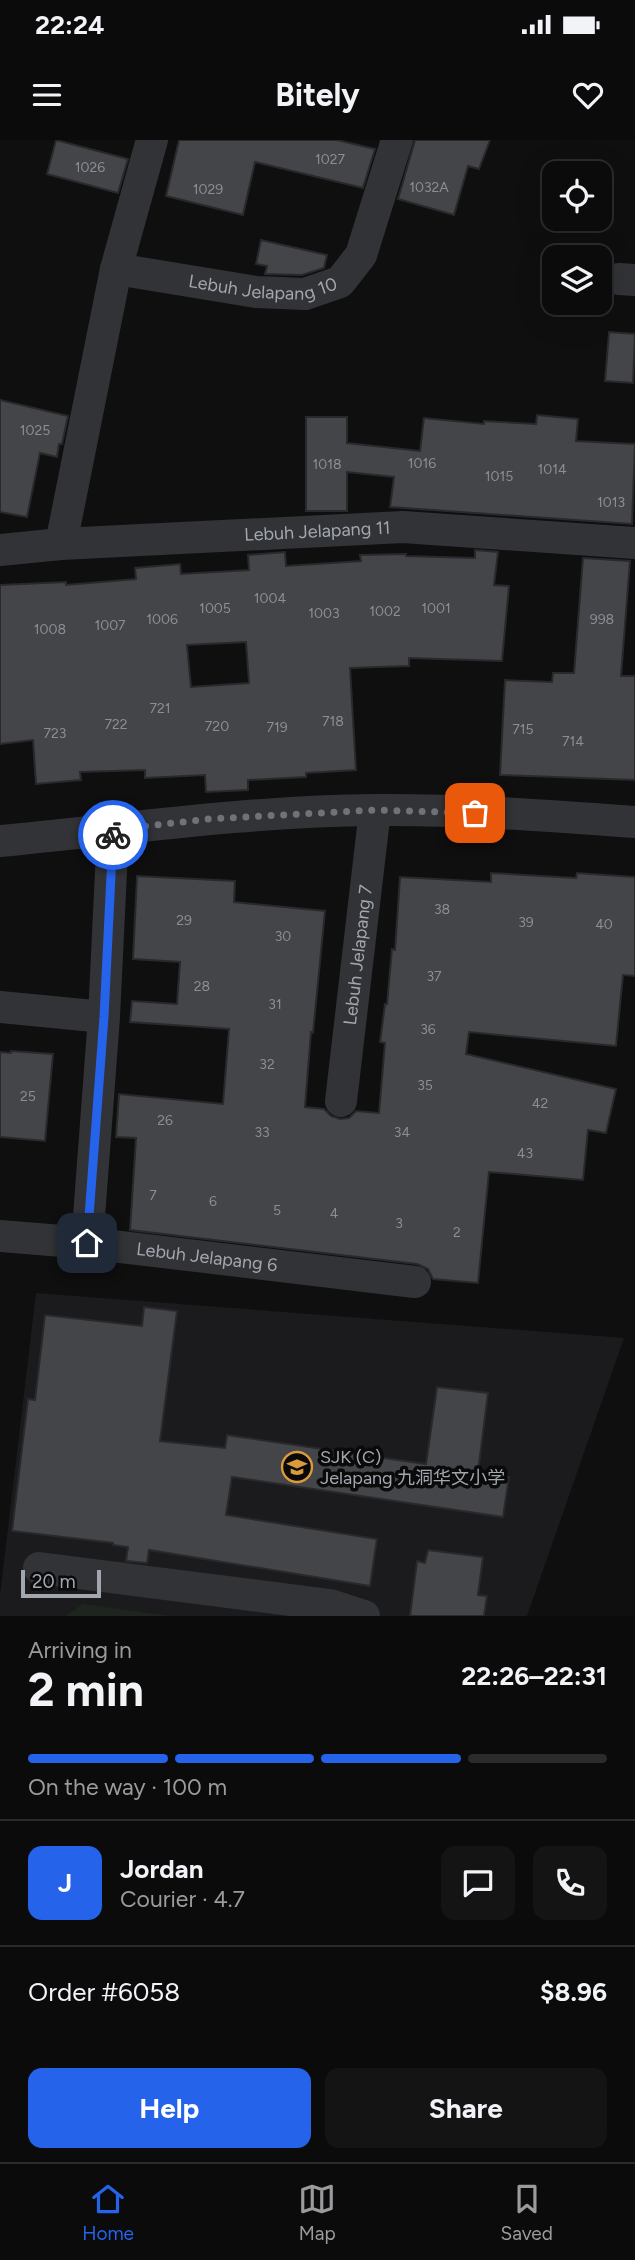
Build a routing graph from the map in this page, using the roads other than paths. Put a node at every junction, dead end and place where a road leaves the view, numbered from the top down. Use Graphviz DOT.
graph roads {
  1 [pos="152,140"];
  2 [pos="397,140"];
  3 [pos="116,269"];
  4 [pos="635,543"];
  5 [pos="61,544"];
  6 [pos="0,550"];
  7 [pos="375,810"];
  8 [pos="635,822"];
  9 [pos="113,830"];
  10 [pos="0,841"];
  11 [pos="0,1007"];
  12 [pos="104,1017"];
  13 [pos="341,1101"];
  14 [pos="0,1236"];
  15 [pos="87,1243"];
  16 [pos="415,1282"];
  17 [pos="39,1568"];
  18 [pos="364,1616"];
  1 -- 3 [label="street"];
  2 -- 3 [label="street, Lebuh Jelapang 10"];
  3 -- 5 [label="street"];
  4 -- 5 [label="street, Lebuh Jelapang 11"];
  5 -- 6 [label="street, Lebuh Jelapang 11"];
  7 -- 8 [label="street"];
  7 -- 9 [label="street"];
  7 -- 13 [label="street, Lebuh Jelapang 7"];
  9 -- 10 [label="street"];
  9 -- 12 [label="street"];
  11 -- 12 [label="street"];
  12 -- 15 [label="street"];
  14 -- 15 [label="street, Lebuh Jelapang 6"];
  15 -- 16 [label="street, Lebuh Jelapang 6"];
  17 -- 18 [label="street"];
}
